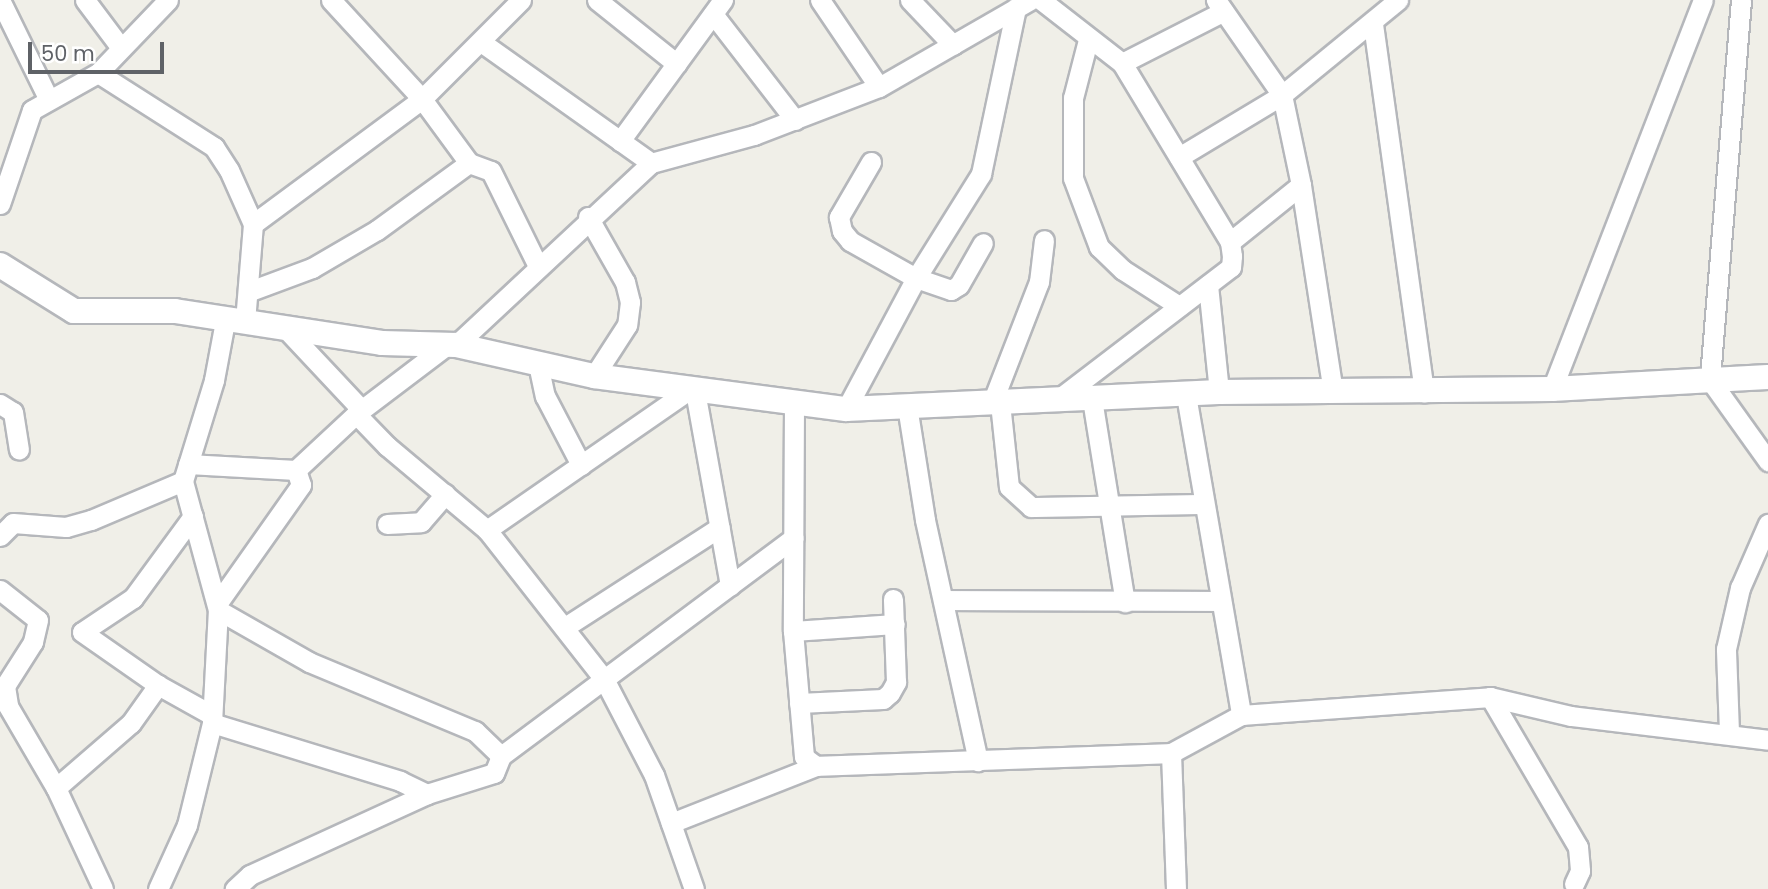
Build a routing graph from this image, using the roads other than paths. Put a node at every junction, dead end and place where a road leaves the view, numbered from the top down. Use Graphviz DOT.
graph roads {
  1 [pos="0,0"];
  2 [pos="85,0"];
  3 [pos="168,0"];
  4 [pos="331,0"];
  5 [pos="521,0"];
  6 [pos="597,0"];
  7 [pos="820,0"];
  8 [pos="910,0"];
  9 [pos="1041,0"];
  10 [pos="1398,0"];
  11 [pos="1703,0"];
  12 [pos="1741,0"];
  13 [pos="1023,4"];
  14 [pos="1220,6"];
  15 [pos="718,7"];
  16 [pos="1373,24"];
  17 [pos="1088,40"];
  18 [pos="481,42"];
  19 [pos="953,45"];
  20 [pos="121,48"];
  21 [pos="1122,63"];
  22 [pos="677,64"];
  23 [pos="98,73"];
  24 [pos="879,87"];
  25 [pos="1282,95"];
  26 [pos="48,98"];
  27 [pos="422,99"];
  28 [pos="795,120"];
  29 [pos="620,141"];
  30 [pos="1178,157"];
  31 [pos="871,162"];
  32 [pos="469,163"];
  33 [pos="650,163"];
  34 [pos="1301,184"];
  35 [pos="0,204"];
  36 [pos="588,217"];
  37 [pos="253,224"];
  38 [pos="1044,240"];
  39 [pos="1230,242"];
  40 [pos="983,243"];
  41 [pos="0,265"];
  42 [pos="538,266"];
  43 [pos="916,278"];
  44 [pos="1208,285"];
  45 [pos="250,292"];
  46 [pos="1179,306"];
  47 [pos="235,321"];
  48 [pos="285,328"];
  49 [pos="452,345"];
  50 [pos="538,364"];
  51 [pos="594,376"];
  52 [pos="1768,377"];
  53 [pos="1710,380"];
  54 [pos="1552,389"];
  55 [pos="692,390"];
  56 [pos="1424,391"];
  57 [pos="1219,392"];
  58 [pos="1333,392"];
  59 [pos="1186,395"];
  60 [pos="1092,399"];
  61 [pos="1057,400"];
  62 [pos="996,403"];
  63 [pos="0,404"];
  64 [pos="794,404"];
  65 [pos="907,407"];
  66 [pos="846,409"];
  67 [pos="359,412"];
  68 [pos="19,450"];
  69 [pos="1768,461"];
  70 [pos="580,465"];
  71 [pos="296,470"];
  72 [pos="186,472"];
  73 [pos="445,494"];
  74 [pos="1204,504"];
  75 [pos="1110,508"];
  76 [pos="193,516"];
  77 [pos="387,524"];
  78 [pos="1768,524"];
  79 [pos="720,527"];
  80 [pos="487,530"];
  81 [pos="0,536"];
  82 [pos="793,538"];
  83 [pos="730,586"];
  84 [pos="0,590"];
  85 [pos="893,599"];
  86 [pos="943,600"];
  87 [pos="1221,601"];
  88 [pos="1125,603"];
  89 [pos="218,607"];
  90 [pos="895,624"];
  91 [pos="565,627"];
  92 [pos="793,631"];
  93 [pos="604,679"];
  94 [pos="158,685"];
  95 [pos="1489,697"];
  96 [pos="799,703"];
  97 [pos="4,710"];
  98 [pos="1241,715"];
  99 [pos="212,719"];
  100 [pos="1729,732"];
  101 [pos="1768,740"];
  102 [pos="1171,753"];
  103 [pos="501,756"];
  104 [pos="978,761"];
  105 [pos="816,766"];
  106 [pos="56,788"];
  107 [pos="427,794"];
  108 [pos="671,823"];
  109 [pos="1574,884"];
  110 [pos="103,889"];
  111 [pos="158,889"];
  112 [pos="234,889"];
  113 [pos="694,889"];
  114 [pos="1176,889"];
  1 -- 26 [label="street"];
  2 -- 20 [label="street"];
  3 -- 20 [label="street"];
  4 -- 27 [label="street"];
  5 -- 18 [label="street"];
  6 -- 22 [label="street"];
  7 -- 24 [label="street"];
  8 -- 19 [label="street"];
  9 -- 17 [label="street"];
  10 -- 16 [label="street"];
  11 -- 54 [label="street"];
  12 -- 53 [label="street"];
  13 -- 19 [label="street"];
  13 -- 43 [label="street"];
  14 -- 21 [label="street"];
  14 -- 25 [label="street"];
  15 -- 22 [label="street"];
  15 -- 28 [label="street"];
  16 -- 25 [label="street"];
  16 -- 56 [label="street"];
  17 -- 21 [label="street"];
  17 -- 46 [label="street"];
  18 -- 27 [label="street"];
  18 -- 29 [label="street"];
  19 -- 24 [label="street"];
  20 -- 23 [label="street"];
  21 -- 30 [label="street"];
  22 -- 29 [label="street"];
  23 -- 26 [label="street"];
  23 -- 37 [label="street"];
  24 -- 28 [label="street"];
  25 -- 30 [label="street"];
  25 -- 34 [label="street"];
  26 -- 35 [label="street"];
  27 -- 32 [label="street"];
  27 -- 37 [label="street"];
  28 -- 33 [label="street"];
  29 -- 33 [label="street"];
  30 -- 39 [label="street"];
  31 -- 43 [label="street"];
  32 -- 42 [label="street"];
  32 -- 45 [label="street"];
  33 -- 36 [label="street"];
  34 -- 39 [label="street"];
  34 -- 58 [label="street"];
  36 -- 42 [label="street"];
  36 -- 51 [label="street"];
  37 -- 45 [label="street"];
  38 -- 62 [label="street"];
  39 -- 44 [label="street"];
  40 -- 43 [label="street"];
  41 -- 47 [label="street"];
  42 -- 49 [label="street"];
  43 -- 66 [label="street"];
  44 -- 46 [label="street"];
  44 -- 57 [label="street"];
  45 -- 47 [label="street"];
  46 -- 61 [label="street"];
  47 -- 48 [label="street"];
  47 -- 72 [label="street"];
  48 -- 49 [label="street"];
  48 -- 67 [label="street"];
  49 -- 50 [label="street"];
  49 -- 67 [label="street"];
  50 -- 51 [label="street"];
  50 -- 70 [label="street"];
  51 -- 55 [label="street"];
  52 -- 53 [label="street"];
  53 -- 54 [label="street"];
  53 -- 69 [label="street"];
  54 -- 56 [label="street"];
  55 -- 64 [label="street"];
  55 -- 70 [label="street"];
  55 -- 79 [label="street"];
  56 -- 58 [label="street"];
  57 -- 58 [label="street"];
  57 -- 59 [label="street"];
  59 -- 60 [label="street"];
  59 -- 74 [label="street"];
  60 -- 61 [label="street"];
  60 -- 75 [label="street"];
  61 -- 62 [label="street"];
  62 -- 65 [label="street"];
  62 -- 75 [label="street"];
  63 -- 68 [label="street"];
  64 -- 66 [label="street"];
  64 -- 82 [label="street"];
  65 -- 66 [label="street"];
  65 -- 86 [label="street"];
  67 -- 71 [label="street"];
  67 -- 73 [label="street"];
  70 -- 80 [label="street"];
  71 -- 72 [label="street"];
  71 -- 89 [label="street"];
  72 -- 76 [label="street"];
  72 -- 81 [label="street"];
  73 -- 77 [label="street"];
  73 -- 80 [label="street"];
  74 -- 75 [label="street"];
  74 -- 87 [label="street"];
  75 -- 88 [label="street"];
  76 -- 89 [label="street"];
  76 -- 94 [label="street"];
  78 -- 100 [label="street"];
  79 -- 83 [label="street"];
  79 -- 91 [label="street"];
  80 -- 91 [label="street"];
  82 -- 83 [label="street"];
  82 -- 92 [label="street"];
  83 -- 93 [label="street"];
  84 -- 97 [label="street"];
  85 -- 90 [label="street"];
  86 -- 88 [label="street"];
  86 -- 104 [label="street"];
  87 -- 88 [label="street"];
  87 -- 98 [label="street"];
  89 -- 99 [label="street"];
  89 -- 103 [label="street"];
  90 -- 92 [label="street"];
  90 -- 96 [label="street"];
  91 -- 93 [label="street"];
  92 -- 96 [label="street"];
  93 -- 103 [label="street"];
  93 -- 108 [label="street"];
  94 -- 99 [label="street"];
  94 -- 106 [label="street"];
  95 -- 98 [label="street"];
  95 -- 100 [label="street"];
  95 -- 109 [label="street"];
  96 -- 105 [label="street"];
  97 -- 106 [label="street"];
  98 -- 102 [label="street"];
  99 -- 107 [label="street"];
  99 -- 111 [label="street"];
  100 -- 101 [label="street"];
  102 -- 104 [label="street"];
  102 -- 114 [label="street"];
  103 -- 107 [label="street"];
  104 -- 105 [label="street"];
  105 -- 108 [label="street"];
  106 -- 110 [label="street"];
  107 -- 112 [label="street"];
  108 -- 113 [label="street"];
}
